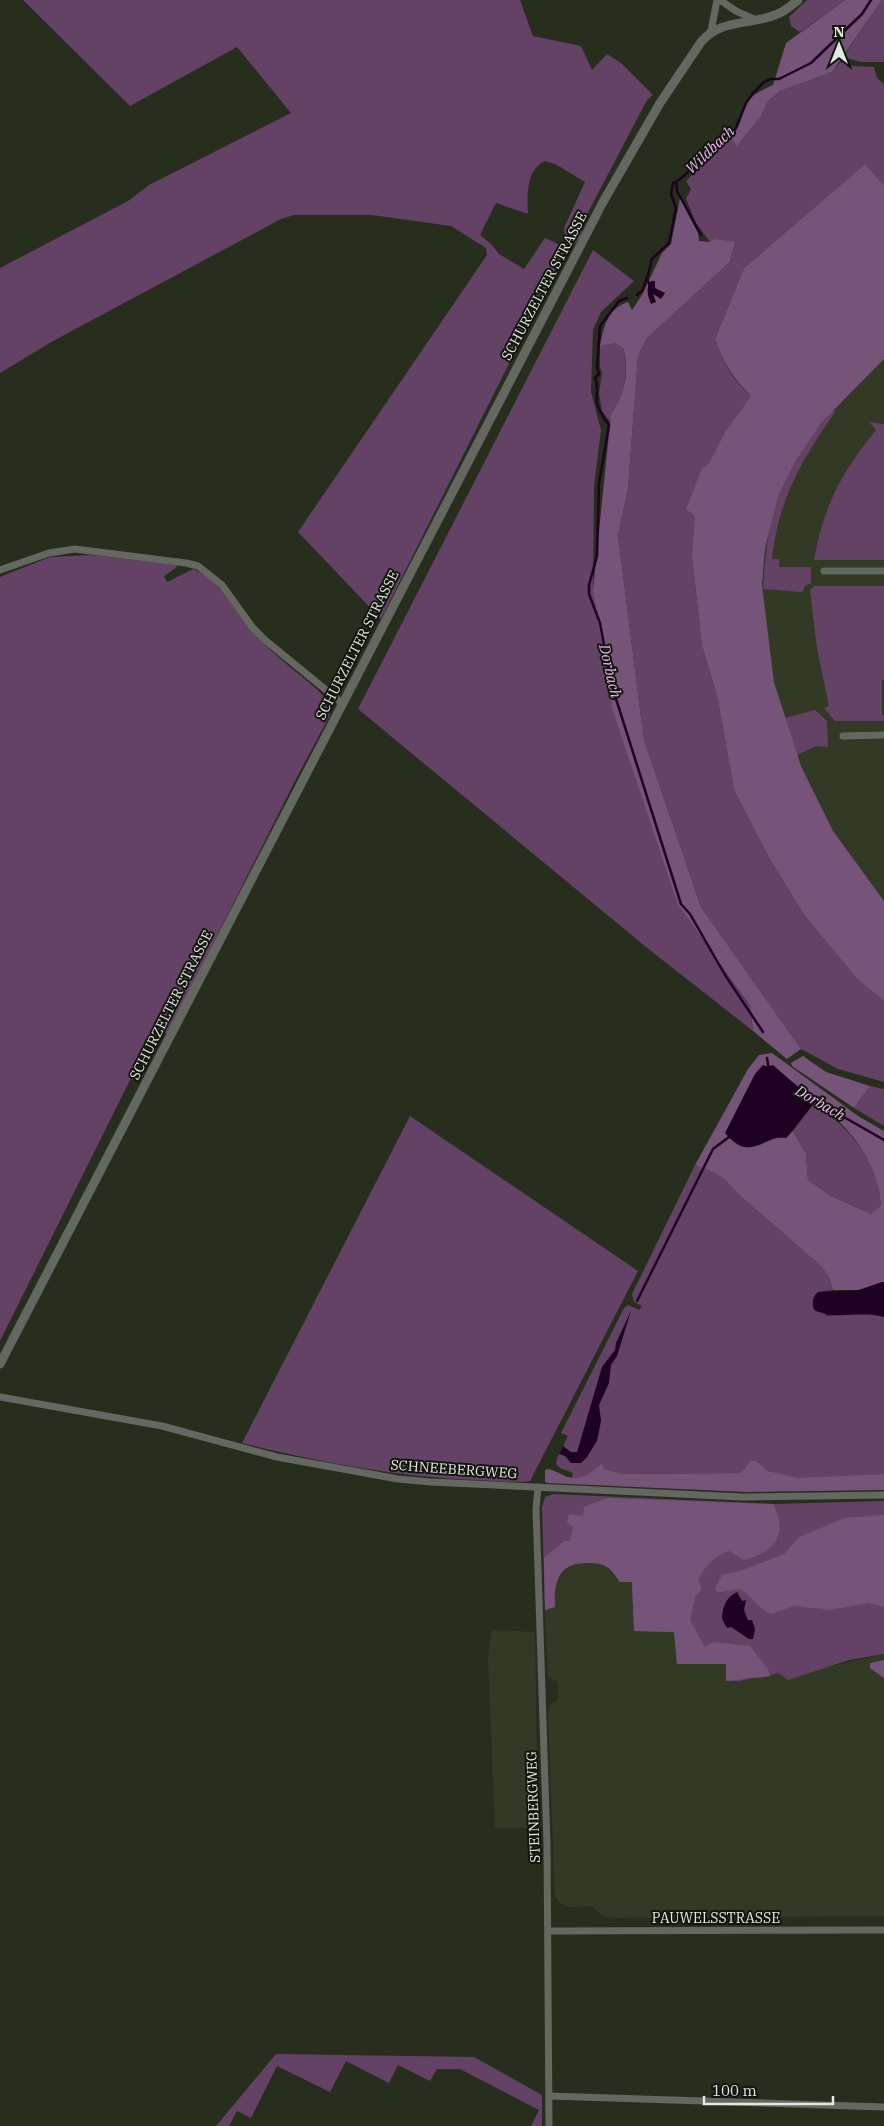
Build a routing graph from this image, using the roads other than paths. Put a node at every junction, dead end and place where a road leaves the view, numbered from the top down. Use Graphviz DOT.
graph roads {
  1 [pos="719,0"];
  2 [pos="798,0"];
  3 [pos="757,20"];
  4 [pos="712,31"];
  5 [pos="0,570"];
  6 [pos="824,571"];
  7 [pos="884,571"];
  8 [pos="342,703"];
  9 [pos="884,735"];
  10 [pos="843,736"];
  11 [pos="0,1364"];
  12 [pos="0,1397"];
  13 [pos="538,1487"];
  14 [pos="884,1494"];
  15 [pos="884,1930"];
  16 [pos="549,1931"];
  17 [pos="549,2096"];
  18 [pos="884,2107"];
  19 [pos="549,2126"];
  1 -- 3 [label="street"];
  1 -- 4 [label="street"];
  2 -- 3 [label="street"];
  3 -- 4 [label="street"];
  4 -- 8 [label="street, SCHURZELTER STRASSE"];
  5 -- 8 [label="street"];
  6 -- 7 [label="street"];
  8 -- 11 [label="street, SCHURZELTER STRASSE"];
  9 -- 10 [label="street"];
  12 -- 13 [label="street, SCHNEEBERGWEG"];
  13 -- 14 [label="street, SCHNEEBERGWEG"];
  13 -- 16 [label="street, STEINBERGWEG"];
  15 -- 16 [label="street, PAUWELSSTRASSE"];
  16 -- 17 [label="street, STEINBERGWEG"];
  17 -- 18 [label="street"];
  17 -- 19 [label="street, STEINBERGWEG"];
}
